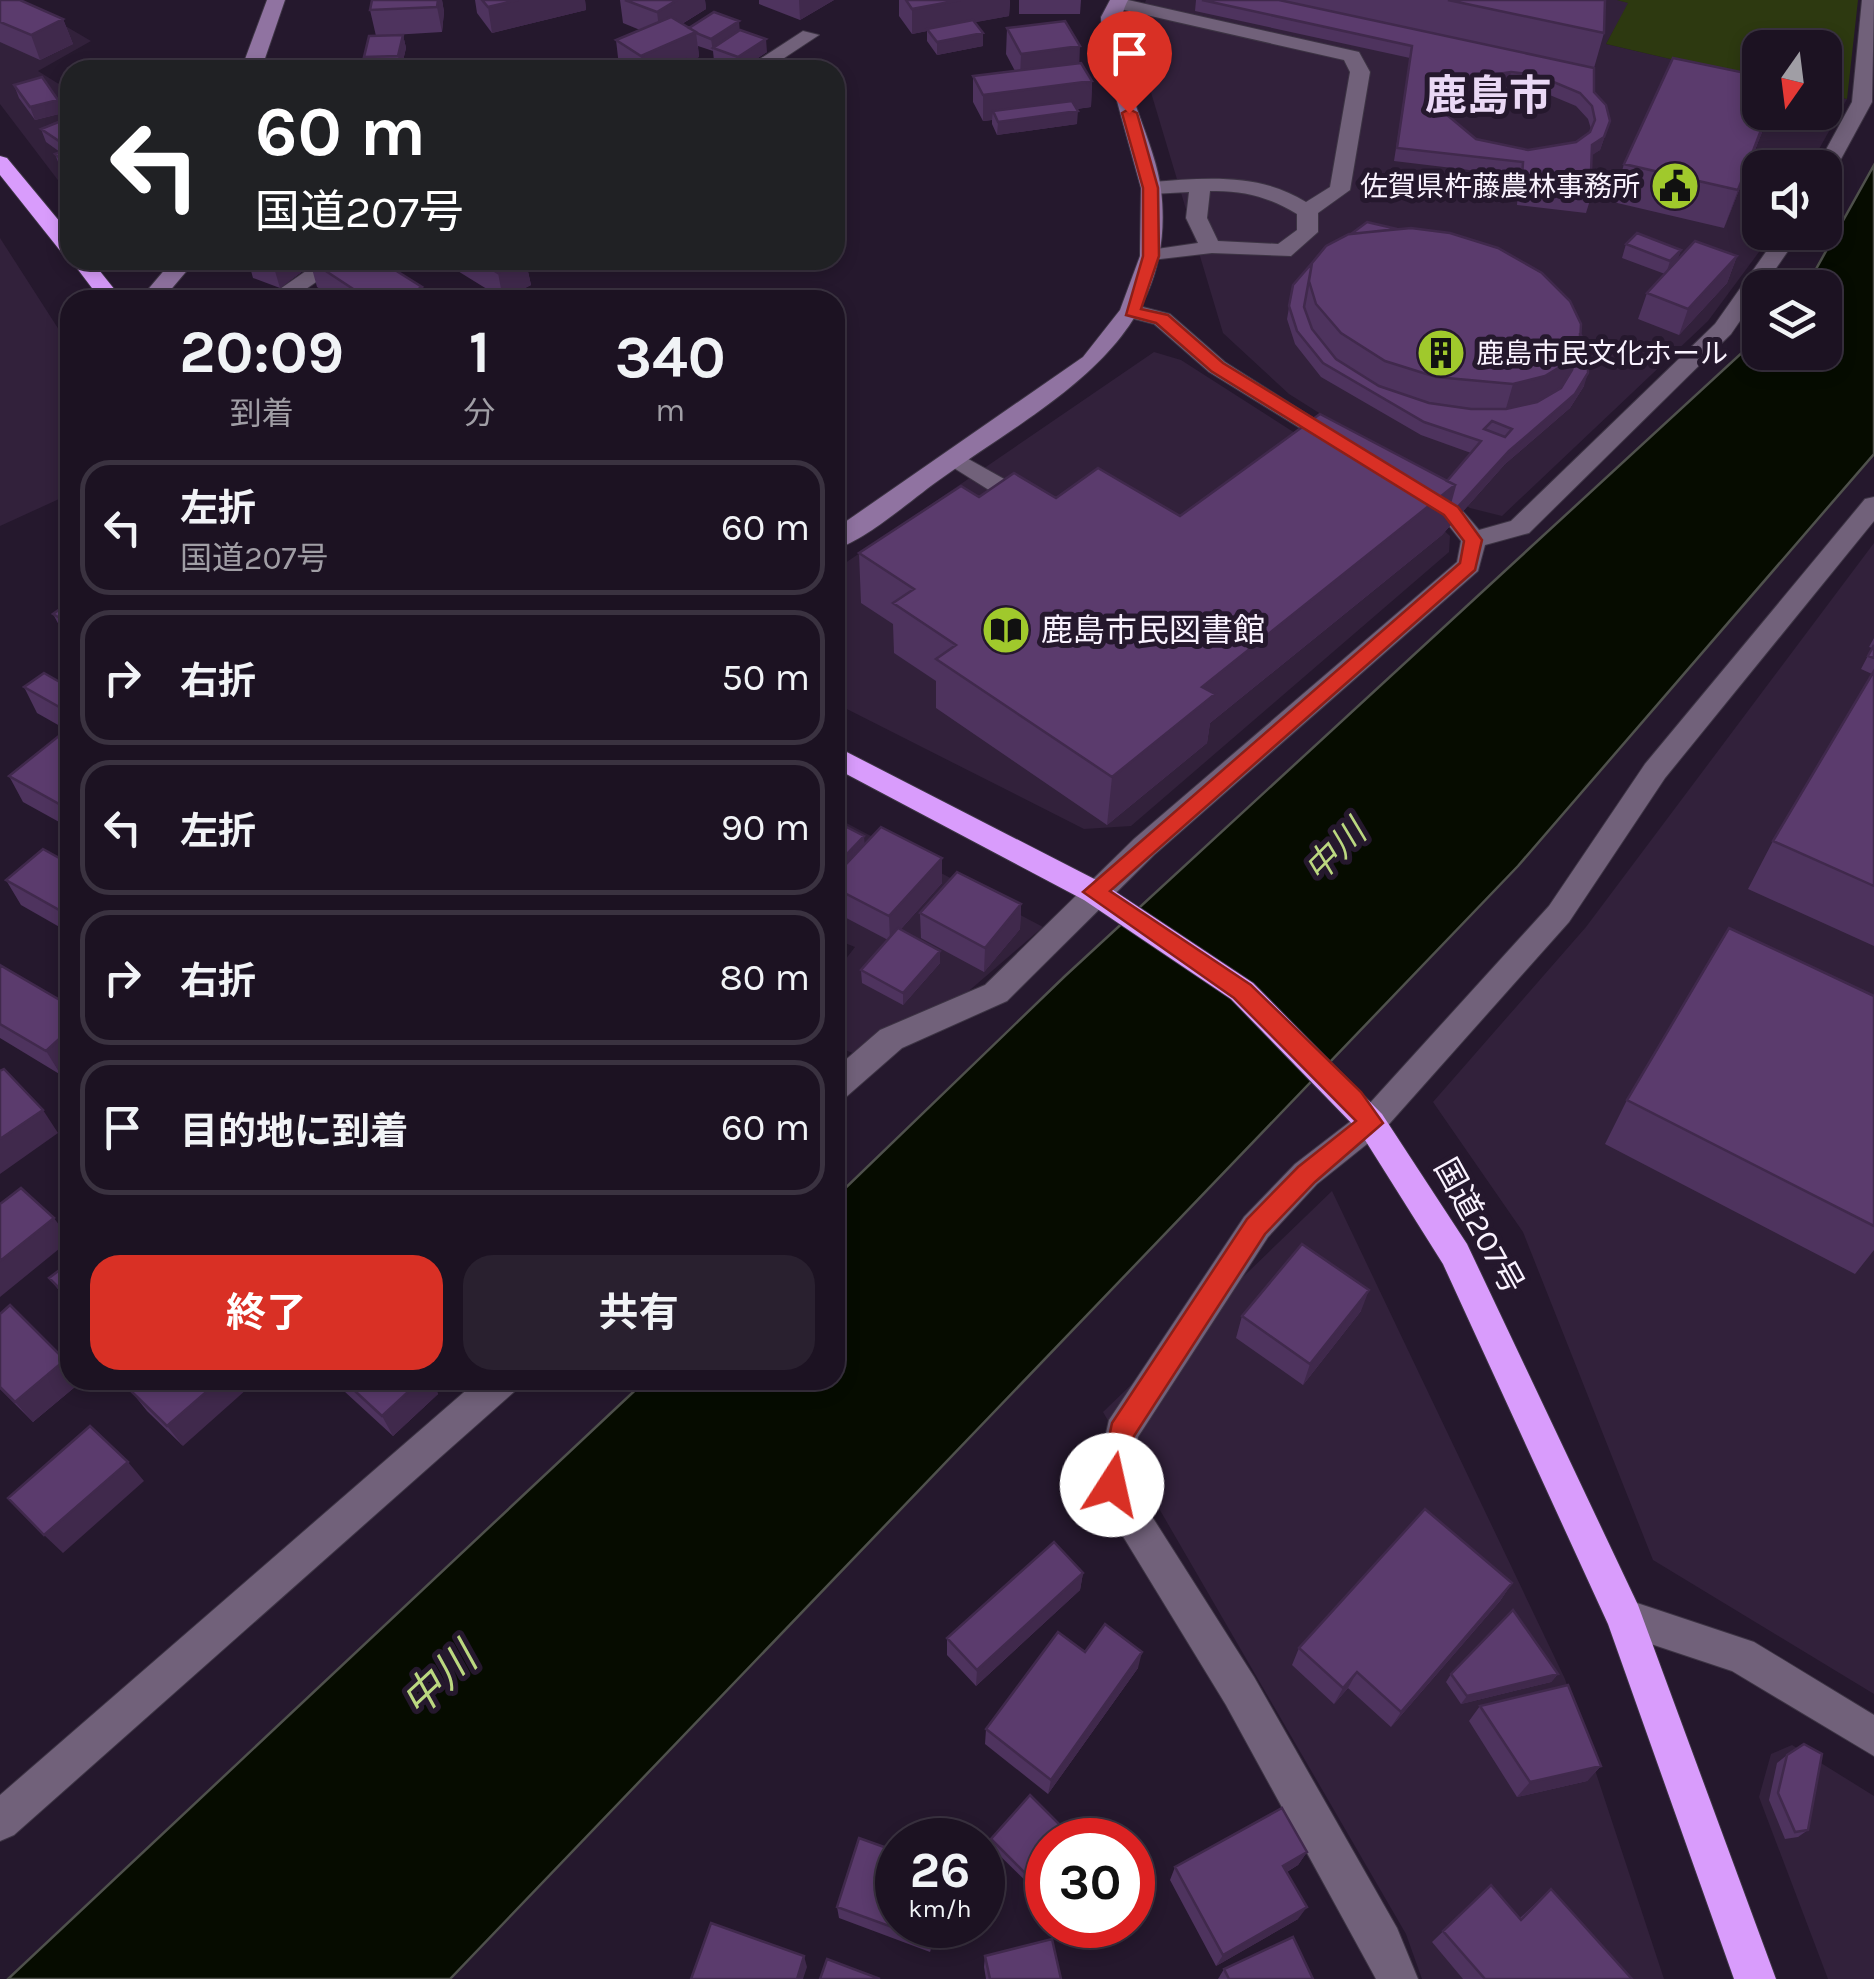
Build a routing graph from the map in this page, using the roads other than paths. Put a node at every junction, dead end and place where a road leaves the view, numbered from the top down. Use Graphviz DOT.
graph roads {
  1 [pos="276,0"];
  2 [pos="1871,0"];
  3 [pos="1118,2"];
  4 [pos="810,35"];
  5 [pos="255,60"];
  6 [pos="769,60"];
  7 [pos="1836,150"];
  8 [pos="1,163"];
  9 [pos="1201,186"];
  10 [pos="1150,188"];
  11 [pos="1308,212"];
  12 [pos="60,236"];
  13 [pos="1212,247"];
  14 [pos="1778,250"];
  15 [pos="1151,256"];
  16 [pos="88,270"];
  17 [pos="176,270"];
  18 [pos="322,270"];
  19 [pos="104,290"];
  20 [pos="158,290"];
  21 [pos="290,290"];
  22 [pos="1132,311"];
  23 [pos="954,458"];
  24 [pos="1368,460"];
  25 [pos="1401,480"];
  26 [pos="1874,505"];
  27 [pos="1051,516"];
  28 [pos="845,534"];
  29 [pos="1473,540"];
  30 [pos="845,761"];
  31 [pos="1105,899"];
  32 [pos="845,1079"];
  33 [pos="1362,1111"];
  34 [pos="491,1390"];
  35 [pos="1625,1618"];
  36 [pos="1874,1737"];
  37 [pos="0,1821"];
  38 [pos="1396,1979"];
  39 [pos="1756,1979"];
  1 -- 5 [label="street"];
  2 -- 7 [label="street"];
  3 -- 10 [label="street"];
  3 -- 11 [label="street"];
  4 -- 6 [label="street"];
  8 -- 12 [label="highway"];
  9 -- 10 [label="street"];
  9 -- 11 [label="street"];
  9 -- 13 [label="street"];
  10 -- 15 [label="street"];
  11 -- 13 [label="street"];
  13 -- 15 [label="street"];
  14 -- 29 [label="street"];
  15 -- 22 [label="street"];
  16 -- 19 [label="highway"];
  17 -- 20 [label="street"];
  18 -- 21 [label="street"];
  22 -- 23 [label="street"];
  22 -- 24 [label="street"];
  23 -- 27 [label="street"];
  23 -- 28 [label="street"];
  25 -- 29 [label="street"];
  26 -- 33 [label="street"];
  29 -- 31 [label="street"];
  30 -- 31 [label="highway, 国道207号"];
  31 -- 32 [label="street"];
  31 -- 33 [label="highway, 国道207号"];
  33 -- 35 [label="highway, 国道207号"];
  33 -- 38 [label="street"];
  34 -- 37 [label="street"];
  35 -- 36 [label="street"];
  35 -- 39 [label="highway, 国道207号"];
}
